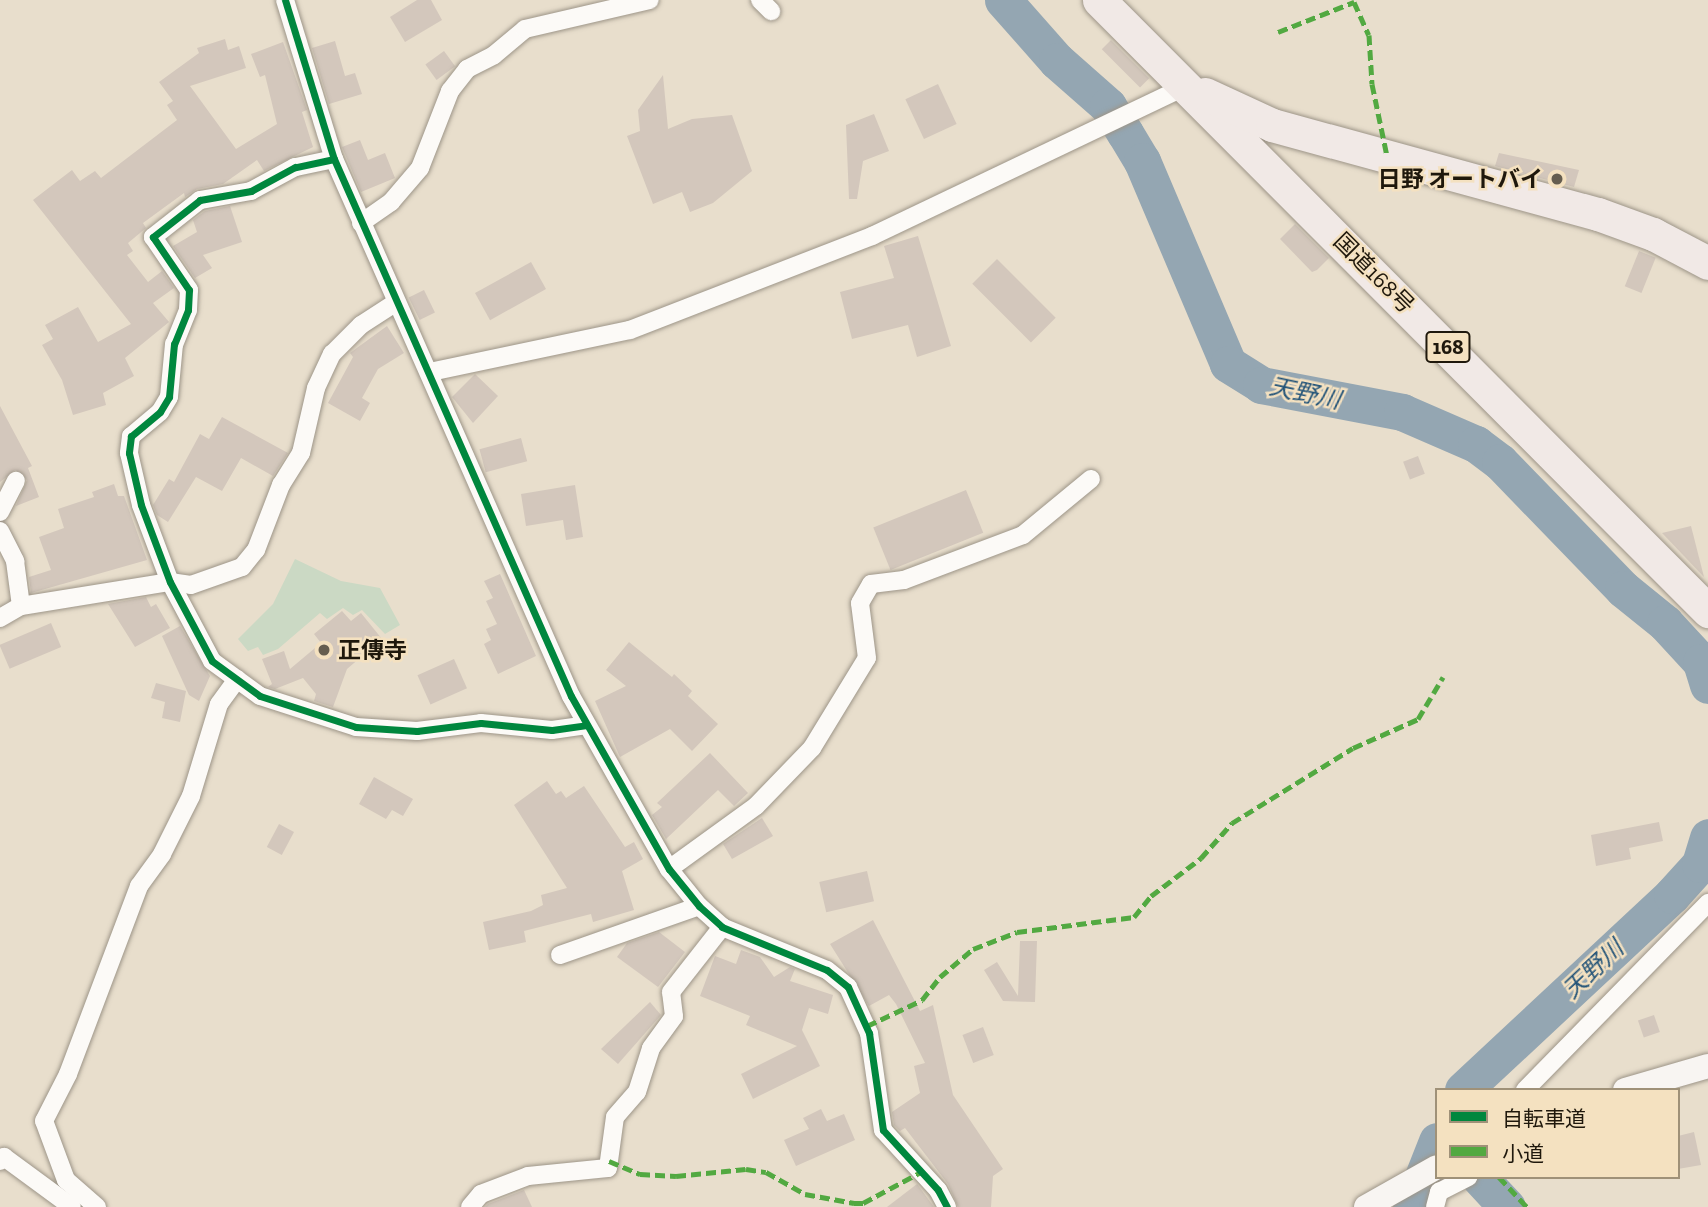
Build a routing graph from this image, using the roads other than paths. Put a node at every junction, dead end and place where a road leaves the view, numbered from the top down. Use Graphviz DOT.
graph roads {
  1 [pos="285,0"];
  2 [pos="650,0"];
  3 [pos="1099,0"];
  4 [pos="1186,86"];
  5 [pos="334,159"];
  6 [pos="361,223"];
  7 [pos="1708,263"];
  8 [pos="395,303"];
  9 [pos="430,372"];
  10 [pos="1091,479"];
  11 [pos="16,481"];
  12 [pos="0,512"];
  13 [pos="0,531"];
  14 [pos="170,582"];
  15 [pos="21,606"];
  16 [pos="1708,611"];
  17 [pos="0,618"];
  18 [pos="237,679"];
  19 [pos="587,725"];
  20 [pos="668,869"];
  21 [pos="1708,903"];
  22 [pos="699,906"];
  23 [pos="722,927"];
  24 [pos="560,956"];
  25 [pos="1708,1066"];
  26 [pos="1527,1088"];
  27 [pos="1632,1088"];
  28 [pos="0,1161"];
  29 [pos="1435,1168"];
  30 [pos="1464,1179"];
  31 [pos="1376,1201"];
  32 [pos="72,1207"];
  33 [pos="97,1207"];
  34 [pos="470,1207"];
  35 [pos="947,1207"];
  36 [pos="1435,1207"];
  1 -- 5 [label="street"];
  2 -- 6 [label="street"];
  3 -- 4 [label="highway, 国道168号 / 168"];
  4 -- 7 [label="highway, 国道168号 / 168"];
  4 -- 9 [label="street"];
  4 -- 16 [label="highway, 国道168号 / 168"];
  5 -- 6 [label="street"];
  5 -- 14 [label="street"];
  6 -- 8 [label="street"];
  8 -- 9 [label="street"];
  8 -- 14 [label="street"];
  9 -- 19 [label="street"];
  10 -- 20 [label="street"];
  11 -- 12 [label="street"];
  13 -- 15 [label="street"];
  14 -- 15 [label="street"];
  14 -- 18 [label="street"];
  15 -- 17 [label="street"];
  18 -- 19 [label="street"];
  18 -- 33 [label="street"];
  19 -- 20 [label="street"];
  20 -- 22 [label="street"];
  21 -- 26 [label="street"];
  22 -- 23 [label="street"];
  22 -- 24 [label="street"];
  23 -- 34 [label="street"];
  23 -- 35 [label="street"];
  25 -- 27 [label="main road"];
  28 -- 32 [label="street"];
  29 -- 31 [label="main road"];
  30 -- 36 [label="street"];
}
